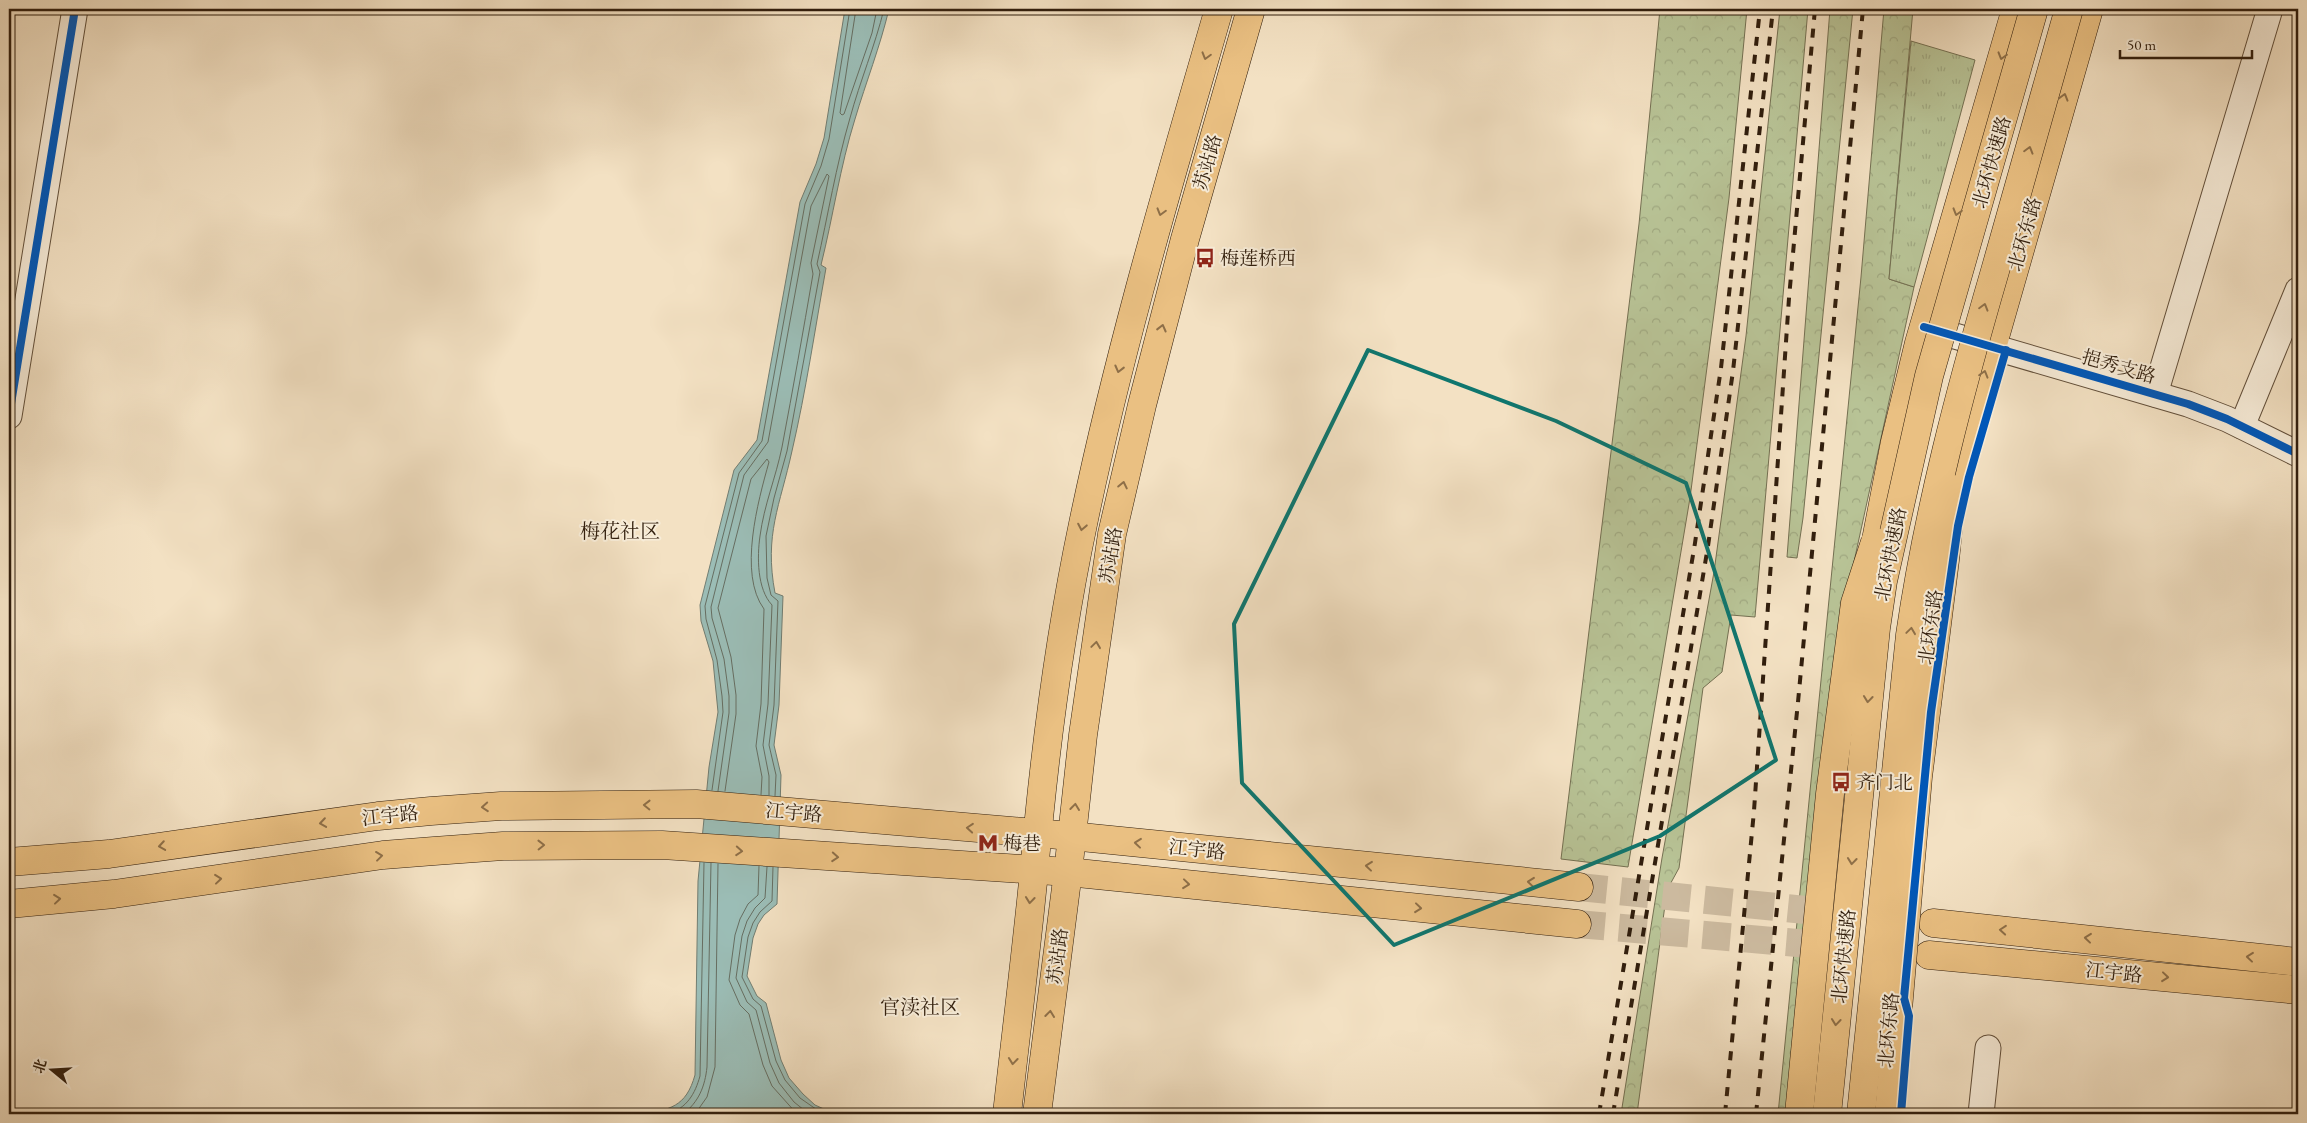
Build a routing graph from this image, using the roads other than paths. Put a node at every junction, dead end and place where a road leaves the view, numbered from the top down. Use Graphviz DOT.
graph roads {
  1 [pos="75,9"];
  2 [pos="1219,9"];
  3 [pos="1252,9"];
  4 [pos="2016,9"];
  5 [pos="2034,9"];
  6 [pos="2069,9"];
  7 [pos="2089,9"];
  8 [pos="2270,9"];
  9 [pos="2298,290"];
  10 [pos="1924,326"];
  11 [pos="1992,346"];
  12 [pos="1929,376"];
  13 [pos="1962,387"];
  14 [pos="2155,394"];
  15 [pos="9,416"];
  16 [pos="2242,426"];
  17 [pos="2298,454"];
  18 [pos="1036,834"];
  19 [pos="1071,836"];
  20 [pos="9,862"];
  21 [pos="1034,870"];
  22 [pos="1068,872"];
  23 [pos="1579,887"];
  24 [pos="9,904"];
  25 [pos="1933,923"];
  26 [pos="1577,924"];
  27 [pos="1929,955"];
  28 [pos="2298,962"];
  29 [pos="2298,990"];
  30 [pos="1988,1048"];
  31 [pos="1007,1114"];
  32 [pos="1037,1114"];
  33 [pos="1799,1114"];
  34 [pos="1809,1114"];
  35 [pos="1827,1114"];
  36 [pos="1861,1114"];
  37 [pos="1881,1114"];
  38 [pos="1889,1114"];
  39 [pos="1981,1114"];
  1 -- 15 [label="street"];
  2 -- 18 [label="main road, 苏站路, one-way"];
  19 -- 3 [label="main road, 苏站路, one-way"];
  4 -- 10 [label="main road, one-way"];
  5 -- 12 [label="main road, 北环快速路, bridge"];
  13 -- 6 [label="main road, 北环快速路, one-way, bridge"];
  11 -- 7 [label="main road, 北环东路, one-way"];
  8 -- 14 [label="street"];
  9 -- 16 [label="street"];
  10 -- 11 [label="street, 挹秀支路"];
  10 -- 34 [label="main road"];
  11 -- 14 [label="street, 挹秀支路"];
  37 -- 11 [label="main road, 北环东路, one-way"];
  12 -- 33 [label="main road, bridge"];
  12 -- 35 [label="main road, 北环快速路, one-way, bridge"];
  36 -- 13 [label="main road, 北环快速路, one-way, bridge"];
  13 -- 38 [label="main road, bridge"];
  14 -- 16 [label="street, 挹秀支路"];
  16 -- 17 [label="street, 挹秀支路"];
  18 -- 19 [label="main road, 江宇路"];
  18 -- 20 [label="main road, 江宇路, one-way"];
  18 -- 21 [label="main road, 苏站路"];
  19 -- 22 [label="main road, 苏站路"];
  23 -- 19 [label="main road, 江宇路, one-way"];
  21 -- 22 [label="main road, 江宇路"];
  24 -- 21 [label="main road, 江宇路, one-way"];
  21 -- 31 [label="main road, 苏站路, one-way"];
  22 -- 26 [label="main road, 江宇路, one-way"];
  32 -- 22 [label="main road, 苏站路, one-way"];
  28 -- 25 [label="main road, 江宇路, one-way"];
  27 -- 29 [label="main road, 江宇路, one-way"];
  30 -- 39 [label="street"];
}
